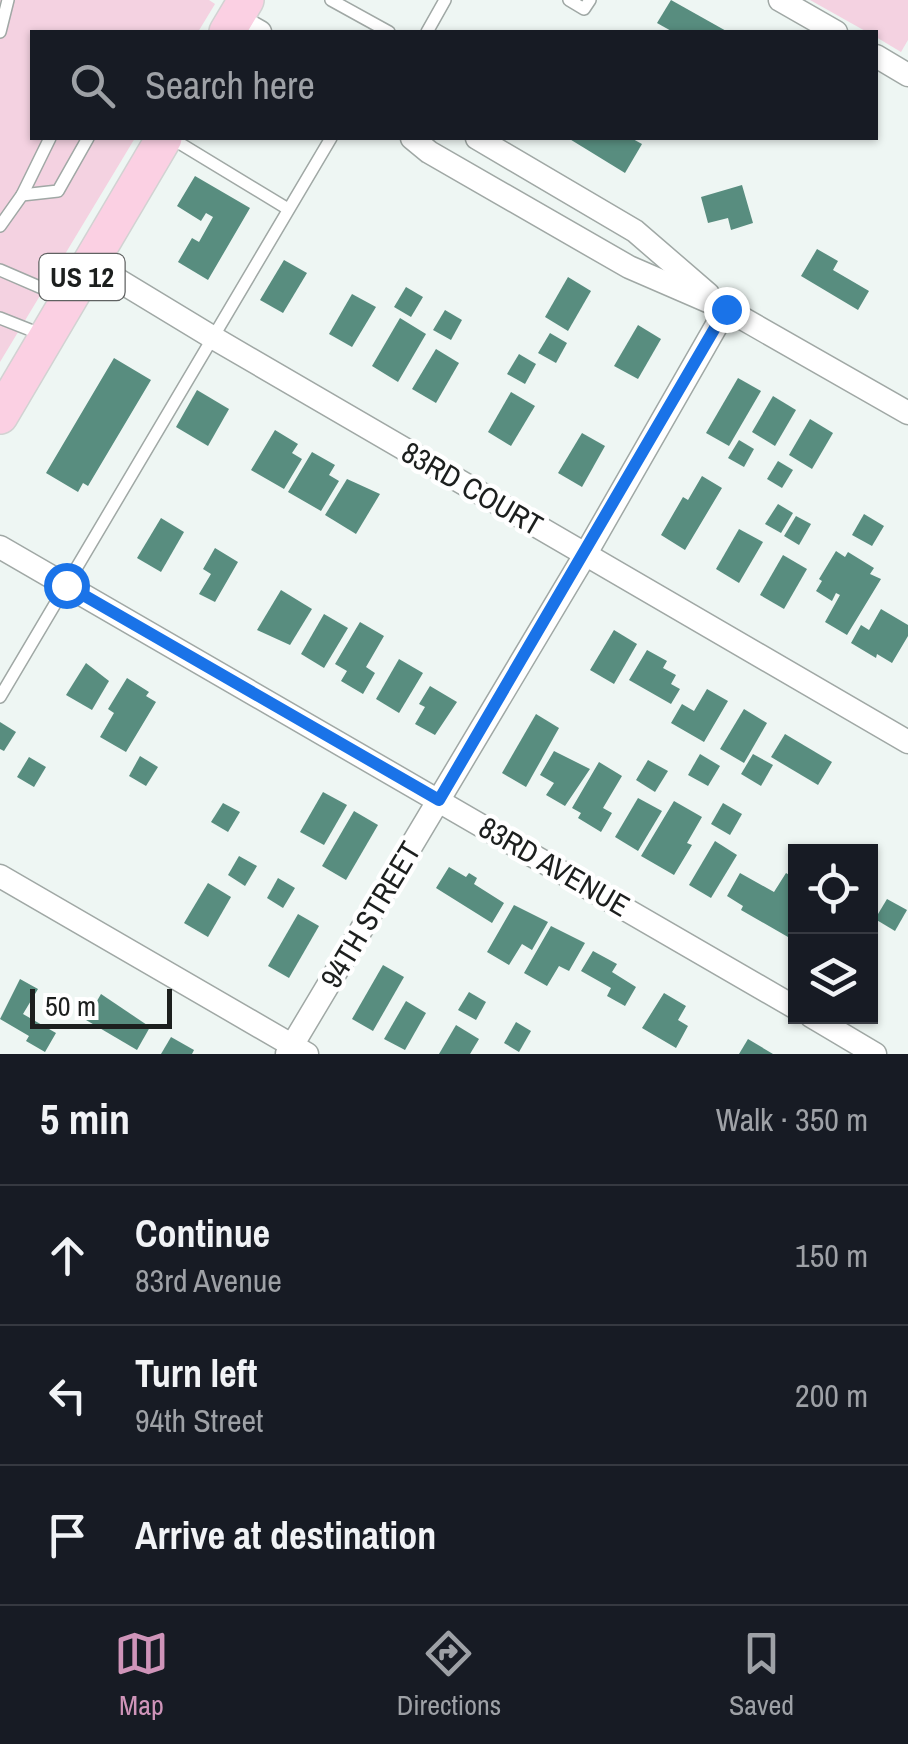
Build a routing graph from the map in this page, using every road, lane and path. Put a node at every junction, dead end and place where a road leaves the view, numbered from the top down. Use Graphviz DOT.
graph roads {
  1 [pos="8,0"];
  2 [pos="331,0"];
  3 [pos="569,0"];
  4 [pos="590,0"];
  5 [pos="780,0"];
  6 [pos="439,2"];
  7 [pos="385,30"];
  8 [pos="428,30"];
  9 [pos="832,30"];
  10 [pos="0,32"];
  11 [pos="878,57"];
  12 [pos="908,75"];
  13 [pos="49,140"];
  14 [pos="87,140"];
  15 [pos="167,140"];
  16 [pos="171,140"];
  17 [pos="329,140"];
  18 [pos="414,140"];
  19 [pos="479,140"];
  20 [pos="22,196"];
  21 [pos="288,209"];
  22 [pos="3,217"];
  23 [pos="90,263"];
  24 [pos="0,270"];
  25 [pos="68,300"];
  26 [pos="726,309"];
  27 [pos="0,318"];
  28 [pos="47,336"];
  29 [pos="212,338"];
  30 [pos="908,412"];
  31 [pos="0,416"];
  32 [pos="0,546"];
  33 [pos="585,554"];
  34 [pos="66,585"];
  35 [pos="0,697"];
  36 [pos="908,742"];
  37 [pos="439,800"];
  38 [pos="0,876"];
  39 [pos="788,1003"];
  40 [pos="824,1024"];
  41 [pos="295,1051"];
  42 [pos="875,1054"];
  1 -- 10 [label="lane"];
  2 -- 7 [label="lane"];
  3 -- 4 [label="lane"];
  5 -- 9 [label="street"];
  6 -- 8 [label="lane"];
  11 -- 12 [label="street"];
  13 -- 20 [label="lane"];
  14 -- 20 [label="lane"];
  15 -- 23 [label="main road, US 12"];
  16 -- 21 [label="lane"];
  17 -- 21 [label="lane"];
  18 -- 26 [label="street"];
  19 -- 26 [label="street"];
  20 -- 22 [label="lane"];
  21 -- 29 [label="lane"];
  23 -- 25 [label="main road, US 12"];
  23 -- 29 [label="street, 83RD COURT"];
  24 -- 25 [label="lane"];
  25 -- 28 [label="main road, US 12"];
  26 -- 30 [label="street"];
  26 -- 33 [label="street, 94TH STREET"];
  27 -- 28 [label="lane"];
  28 -- 31 [label="main road, US 12"];
  29 -- 33 [label="street, 83RD COURT"];
  29 -- 34 [label="lane"];
  32 -- 34 [label="street, 83RD AVENUE"];
  33 -- 36 [label="street, 83RD COURT"];
  33 -- 37 [label="street, 94TH STREET"];
  34 -- 35 [label="lane"];
  34 -- 37 [label="street, 83RD AVENUE"];
  37 -- 39 [label="street, 83RD AVENUE"];
  37 -- 41 [label="street, 94TH STREET"];
  38 -- 41 [label="street"];
  40 -- 42 [label="street"];
}
